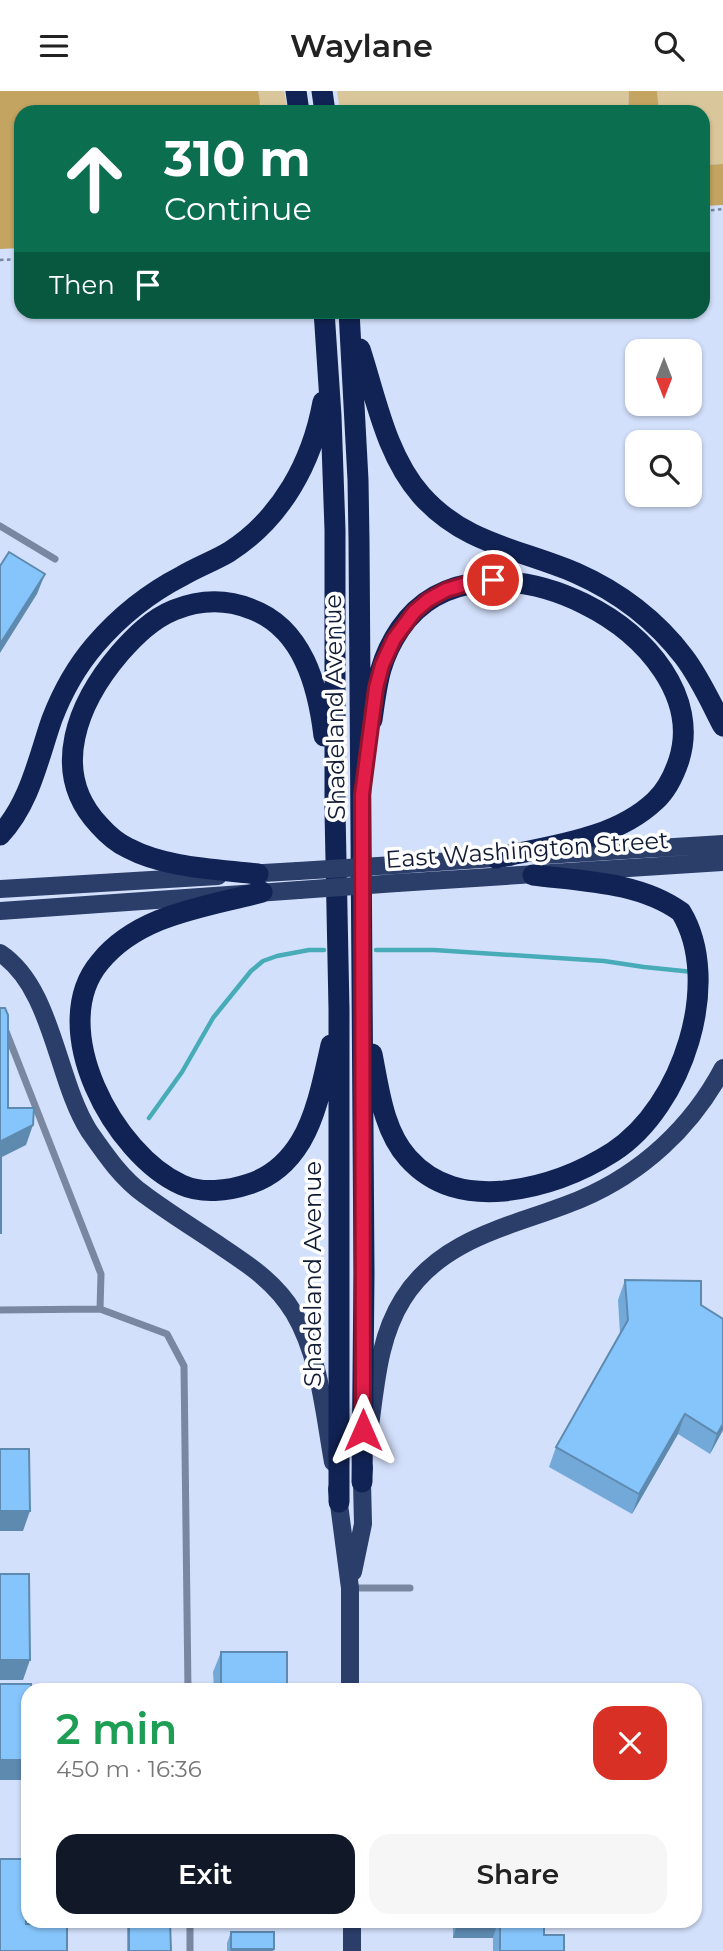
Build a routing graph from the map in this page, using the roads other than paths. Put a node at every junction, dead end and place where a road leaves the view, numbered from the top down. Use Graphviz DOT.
graph roads {
  1 [pos="325,319"];
  2 [pos="350,319"];
  3 [pos="351,319"];
  4 [pos="328,366"];
  5 [pos="0,526"];
  6 [pos="55,559"];
  7 [pos="723,726"];
  8 [pos="362,795"];
  9 [pos="335,811"];
  10 [pos="0,835"];
  11 [pos="723,844"];
  12 [pos="496,858"];
  13 [pos="723,862"];
  14 [pos="533,875"];
  15 [pos="260,883"];
  16 [pos="0,889"];
  17 [pos="0,911"];
  18 [pos="0,953"];
  19 [pos="719,977"];
  20 [pos="362,1002"];
  21 [pos="339,1009"];
  22 [pos="0,1016"];
  23 [pos="711,1032"];
  24 [pos="723,1068"];
  25 [pos="100,1309"];
  26 [pos="0,1310"];
  27 [pos="362,1482"];
  28 [pos="339,1502"];
  29 [pos="350,1588"];
  30 [pos="410,1588"];
  31 [pos="188,1683"];
  32 [pos="351,1683"];
  33 [pos="190,1928"];
  34 [pos="352,1928"];
  35 [pos="190,1951"];
  36 [pos="352,1951"];
  1 -- 4 [label="highway, Shadeland Avenue"];
  2 -- 8 [label="highway, Shadeland Avenue"];
  3 -- 7 [label="highway"];
  4 -- 9 [label="highway, Shadeland Avenue"];
  4 -- 10 [label="highway"];
  5 -- 6 [label="lane"];
  8 -- 12 [label="highway"];
  8 -- 20 [label="highway, Shadeland Avenue"];
  9 -- 15 [label="highway"];
  9 -- 21 [label="highway, Shadeland Avenue"];
  11 -- 12 [label="main road, East Washington Street"];
  12 -- 15 [label="main road, East Washington Street, bridge"];
  13 -- 14 [label="main road, East Washington Street"];
  14 -- 15 [label="main road, East Washington Street, bridge"];
  14 -- 19 [label="highway"];
  15 -- 16 [label="main road, East Washington Street"];
  15 -- 17 [label="main road, East Washington Street"];
  15 -- 21 [label="highway"];
  18 -- 28 [label="main road"];
  20 -- 23 [label="highway"];
  20 -- 27 [label="highway, Shadeland Avenue"];
  21 -- 28 [label="highway, Shadeland Avenue"];
  22 -- 25 [label="lane"];
  24 -- 27 [label="main road"];
  25 -- 26 [label="lane"];
  25 -- 31 [label="lane"];
  27 -- 29 [label="main road, Shadeland Avenue"];
  28 -- 29 [label="main road, Shadeland Avenue"];
  29 -- 30 [label="lane"];
  29 -- 32 [label="main road"];
  33 -- 35 [label="lane"];
  34 -- 36 [label="main road"];
}
